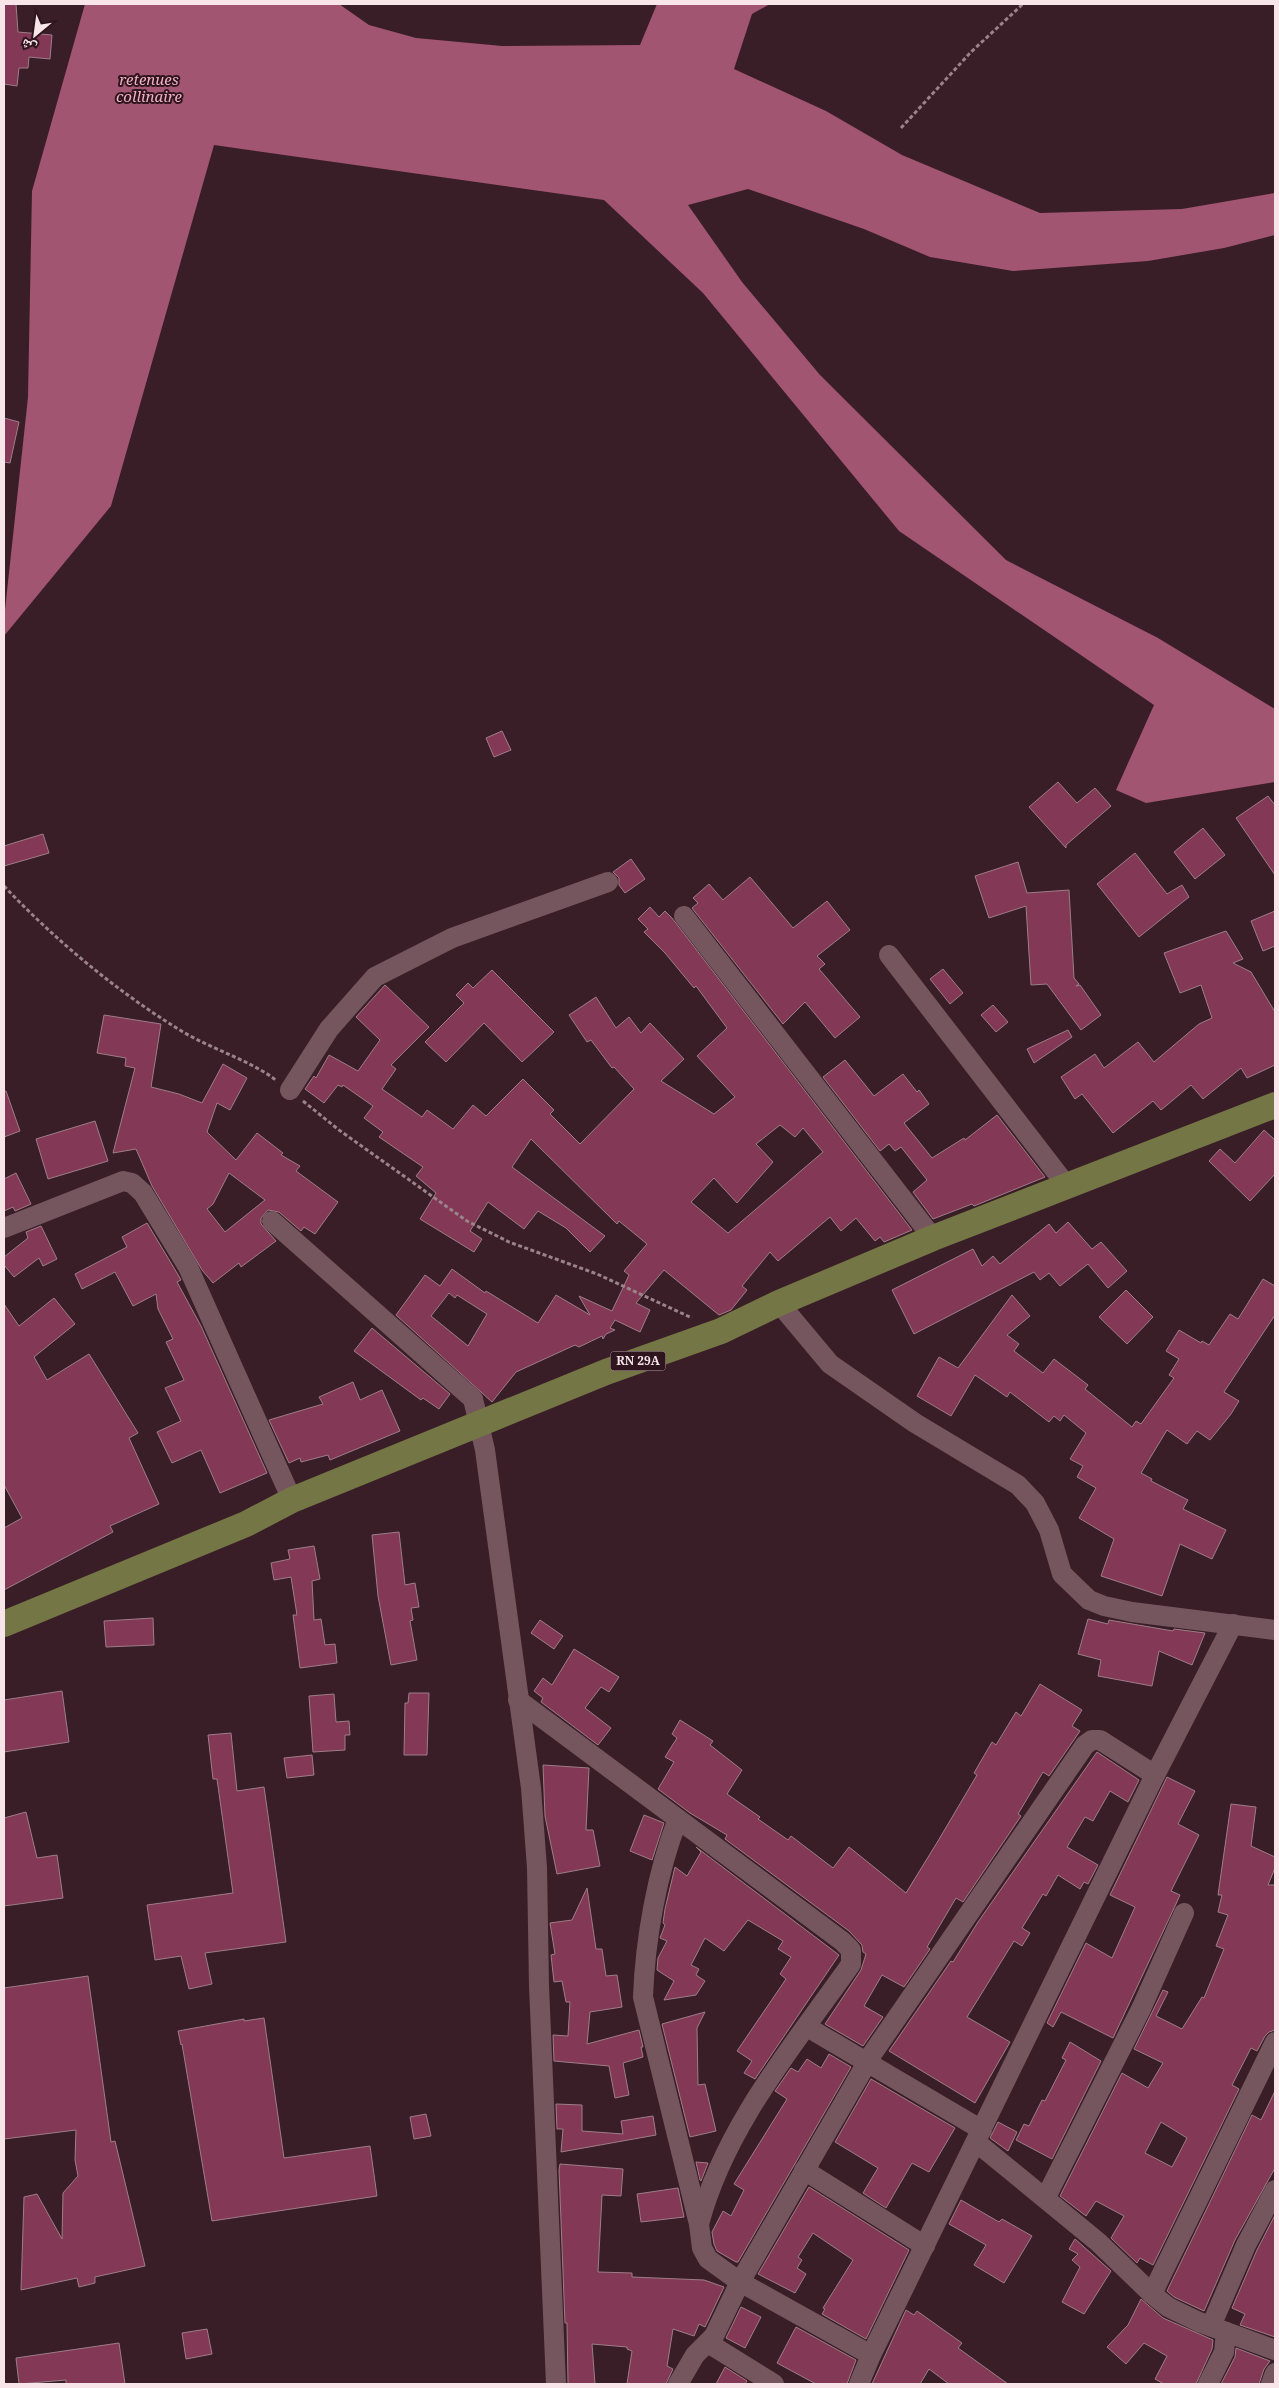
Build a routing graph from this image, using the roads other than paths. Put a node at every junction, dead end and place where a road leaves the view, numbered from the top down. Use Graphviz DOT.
graph roads {
  1 [pos="608,882"];
  2 [pos="684,916"];
  3 [pos="889,955"];
  4 [pos="290,1090"];
  5 [pos="1275,1105"];
  6 [pos="1067,1186"];
  7 [pos="272,1221"];
  8 [pos="4,1228"];
  9 [pos="933,1238"];
  10 [pos="779,1303"];
  11 [pos="479,1424"];
  12 [pos="292,1500"];
  13 [pos="4,1624"];
  14 [pos="1233,1624"];
  15 [pos="1275,1630"];
  16 [pos="518,1700"];
  17 [pos="1154,1776"];
  18 [pos="678,1819"];
  19 [pos="1184,1913"];
  20 [pos="807,2027"];
  21 [pos="1275,2042"];
  22 [pos="867,2062"];
  23 [pos="979,2136"];
  24 [pos="804,2170"];
  25 [pos="1275,2190"];
  26 [pos="1046,2197"];
  27 [pos="699,2224"];
  28 [pos="925,2246"];
  29 [pos="740,2282"];
  30 [pos="1152,2294"];
  31 [pos="1219,2329"];
  32 [pos="708,2343"];
  33 [pos="1275,2350"];
  34 [pos="871,2355"];
  35 [pos="1275,2373"];
  36 [pos="556,2384"];
  37 [pos="678,2384"];
  38 [pos="774,2384"];
  39 [pos="859,2384"];
  40 [pos="1208,2384"];
  41 [pos="1271,2384"];
  1 -- 4 [label="street"];
  2 -- 9 [label="street"];
  3 -- 6 [label="street"];
  5 -- 6 [label="main road, RN 29A"];
  6 -- 9 [label="main road, RN 29A"];
  7 -- 11 [label="street"];
  8 -- 12 [label="street"];
  9 -- 10 [label="main road, RN 29A"];
  10 -- 11 [label="main road, RN 29A"];
  10 -- 14 [label="street"];
  11 -- 12 [label="main road, RN 29A"];
  11 -- 16 [label="street"];
  12 -- 13 [label="main road, RN 29A"];
  14 -- 15 [label="street"];
  14 -- 17 [label="street"];
  16 -- 18 [label="street"];
  16 -- 36 [label="street"];
  17 -- 22 [label="street"];
  17 -- 23 [label="street"];
  18 -- 20 [label="street"];
  18 -- 27 [label="street"];
  19 -- 26 [label="street"];
  20 -- 22 [label="street"];
  20 -- 27 [label="street"];
  21 -- 30 [label="street"];
  22 -- 23 [label="street"];
  22 -- 24 [label="street"];
  23 -- 26 [label="street"];
  23 -- 28 [label="street"];
  24 -- 28 [label="street"];
  24 -- 29 [label="street"];
  25 -- 31 [label="street"];
  26 -- 30 [label="street"];
  27 -- 29 [label="street"];
  28 -- 34 [label="street"];
  29 -- 32 [label="street"];
  29 -- 34 [label="street"];
  30 -- 31 [label="street"];
  31 -- 33 [label="street"];
  31 -- 40 [label="street"];
  32 -- 37 [label="street"];
  32 -- 38 [label="street"];
  34 -- 39 [label="street"];
  35 -- 41 [label="street"];
}
